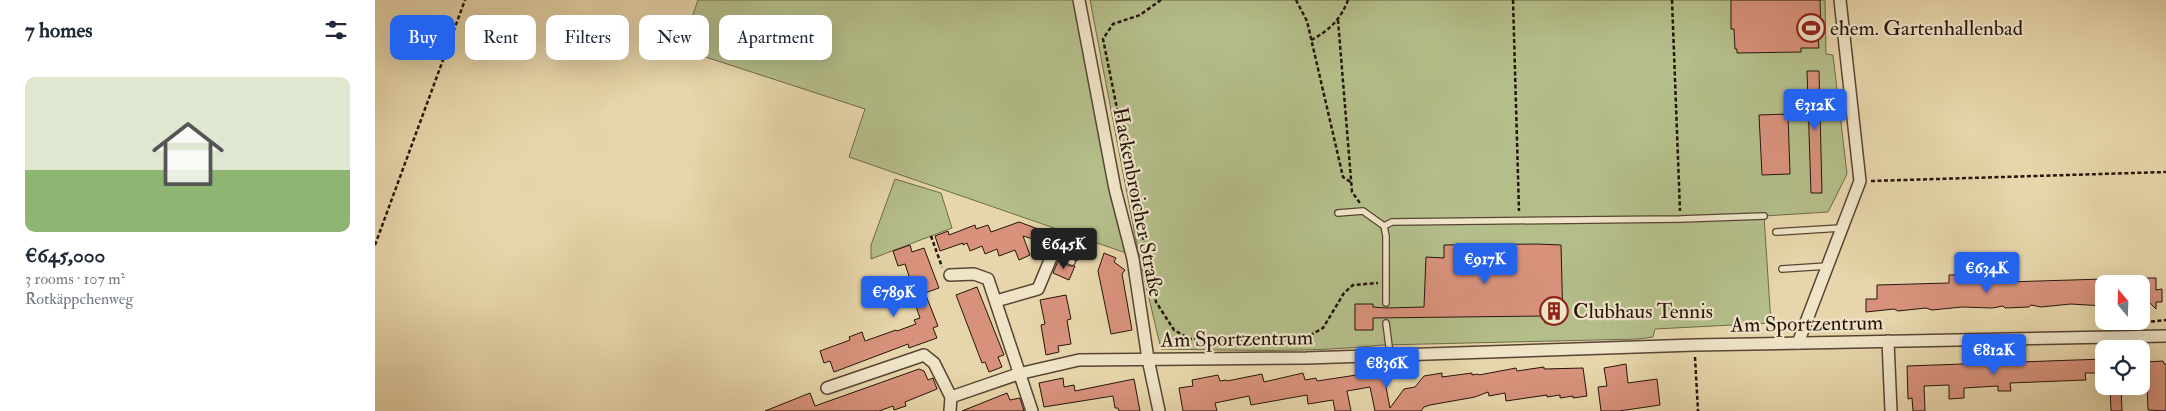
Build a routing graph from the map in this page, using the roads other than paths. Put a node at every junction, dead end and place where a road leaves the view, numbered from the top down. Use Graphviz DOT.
graph roads {
  1 [pos="1079,0"];
  2 [pos="1840,0"];
  3 [pos="1338,213"];
  4 [pos="1764,216"];
  5 [pos="1383,226"];
  6 [pos="1841,228"];
  7 [pos="1776,232"];
  8 [pos="1053,253"];
  9 [pos="1072,262"];
  10 [pos="1827,266"];
  11 [pos="1782,269"];
  12 [pos="950,275"];
  13 [pos="995,301"];
  14 [pos="1386,303"];
  15 [pos="1386,323"];
  16 [pos="2166,336"];
  17 [pos="1888,341"];
  18 [pos="1798,343"];
  19 [pos="1390,354"];
  20 [pos="1148,359"];
  21 [pos="1019,374"];
  22 [pos="827,388"];
  23 [pos="951,397"];
  24 [pos="950,411"];
  25 [pos="1032,411"];
  26 [pos="1159,411"];
  27 [pos="1891,411"];
  1 -- 20 [label="street, Hackenbroicher Straße"];
  2 -- 6 [label="street"];
  3 -- 5 [label="lane"];
  4 -- 5 [label="lane"];
  5 -- 14 [label="lane"];
  6 -- 7 [label="lane"];
  6 -- 10 [label="street"];
  8 -- 9 [label="lane"];
  8 -- 13 [label="street"];
  10 -- 11 [label="lane"];
  10 -- 18 [label="street"];
  12 -- 13 [label="street"];
  13 -- 21 [label="street"];
  15 -- 19 [label="lane"];
  16 -- 17 [label="street, Am Sportzentrum"];
  17 -- 18 [label="street, Am Sportzentrum"];
  17 -- 27 [label="street"];
  18 -- 19 [label="street, Am Sportzentrum"];
  19 -- 20 [label="street, Am Sportzentrum"];
  20 -- 21 [label="street, Am Sportzentrum"];
  20 -- 26 [label="street, Hackenbroicher Straße"];
  21 -- 23 [label="street, Am Sportzentrum"];
  21 -- 25 [label="street"];
  22 -- 23 [label="street"];
  23 -- 24 [label="street"];
}
